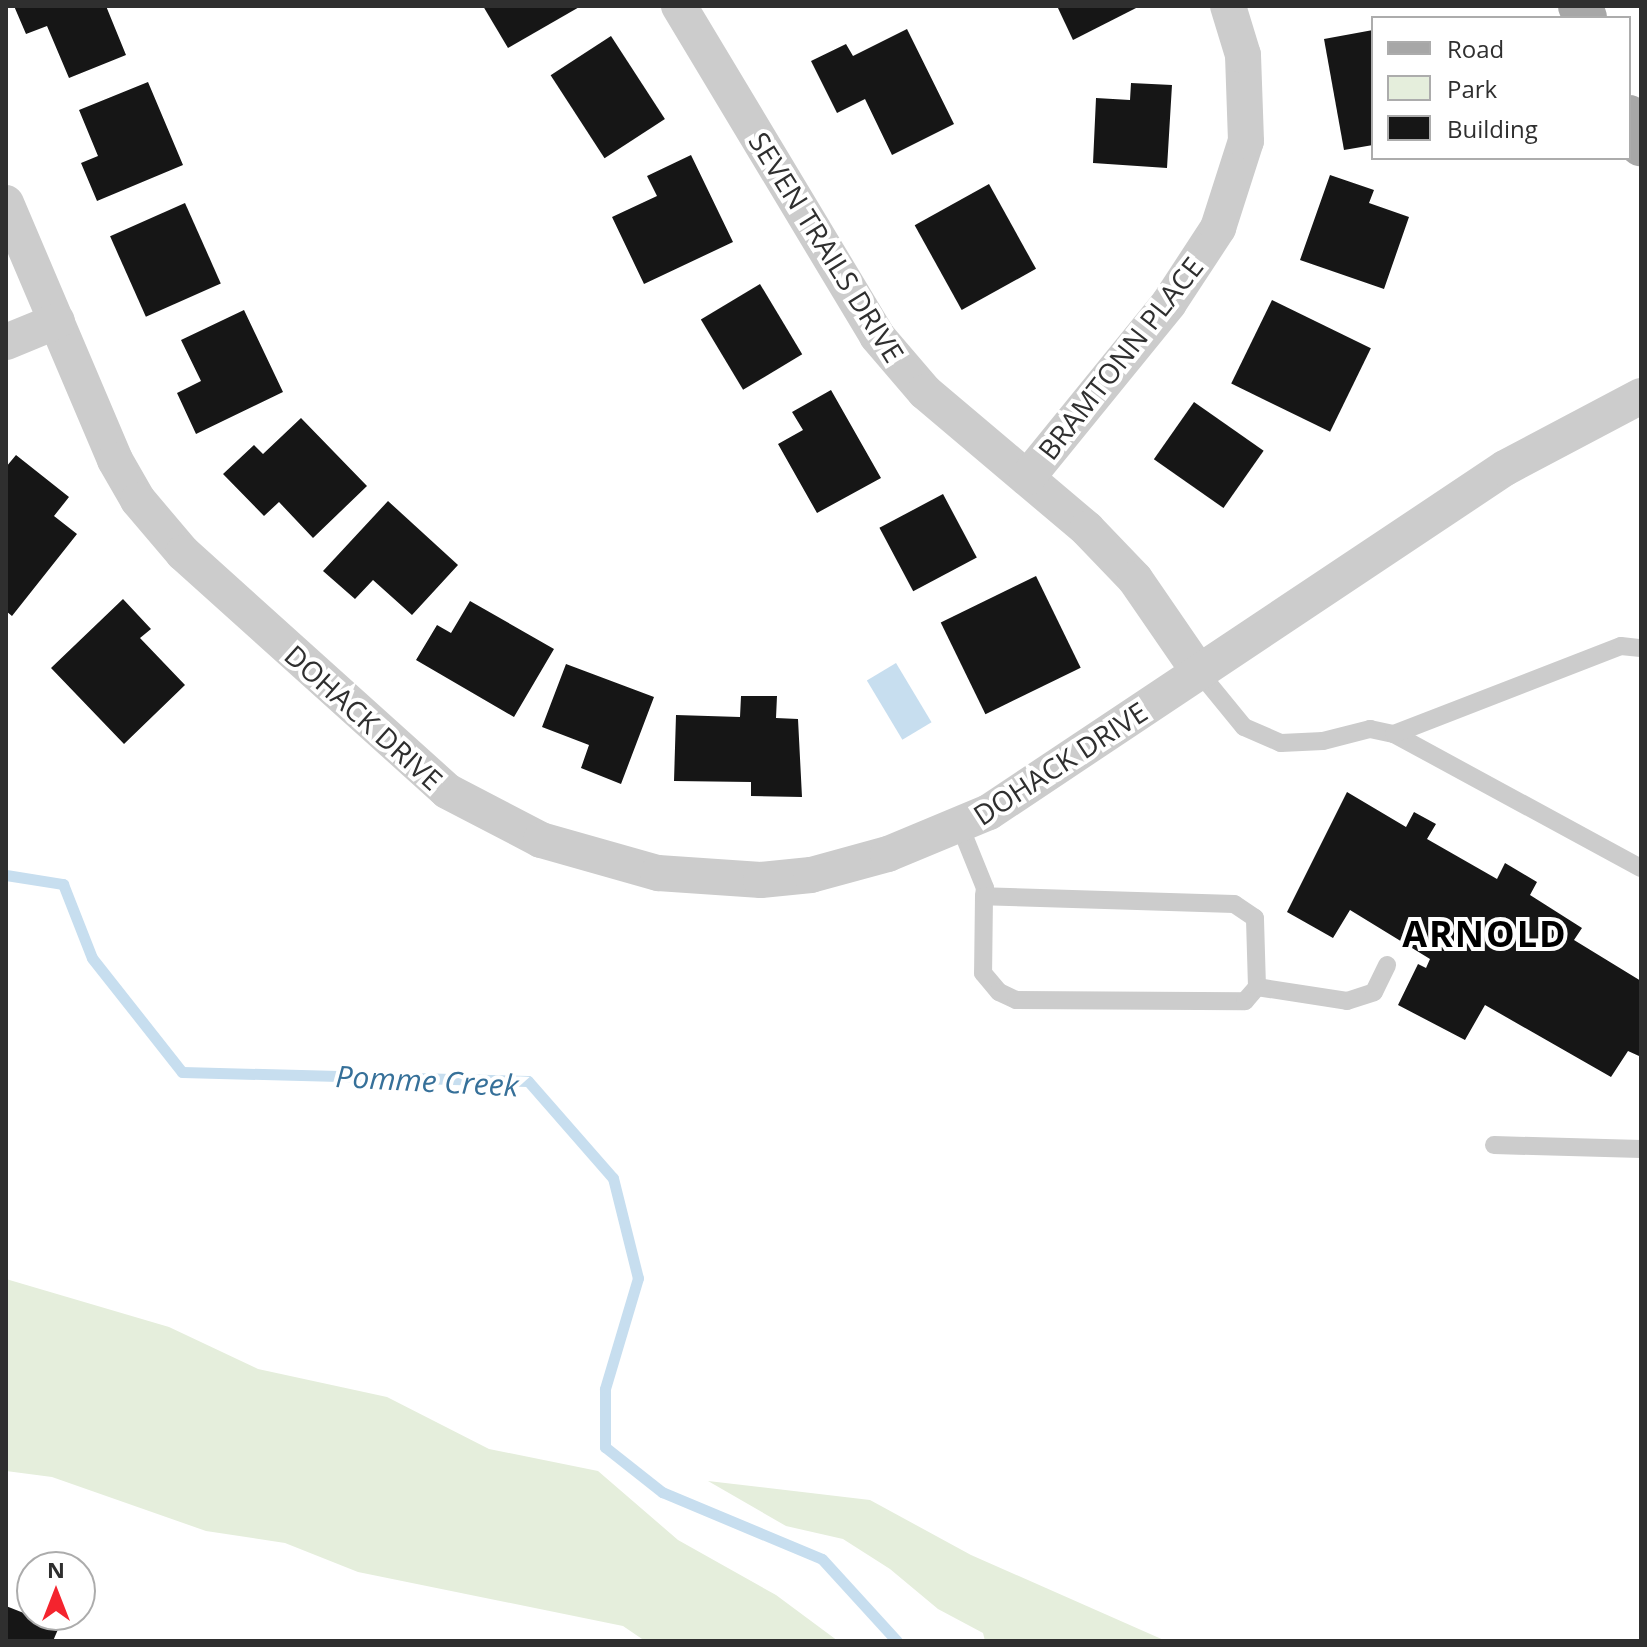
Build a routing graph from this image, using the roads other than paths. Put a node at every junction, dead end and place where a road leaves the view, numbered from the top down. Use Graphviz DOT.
graph roads {
  1 [pos="679,6"];
  2 [pos="1228,6"];
  3 [pos="1631,122"];
  4 [pos="1641,144"];
  5 [pos="6,203"];
  6 [pos="57,321"];
  7 [pos="6,342"];
  8 [pos="1641,396"];
  9 [pos="1027,478"];
  10 [pos="1641,648"];
  11 [pos="1199,672"];
  12 [pos="1394,734"];
  13 [pos="960,826"];
  14 [pos="1641,868"];
  15 [pos="984,896"];
  16 [pos="1387,965"];
  17 [pos="1257,987"];
  18 [pos="1494,1145"];
  19 [pos="1641,1149"];
  1 -- 9 [label="street, SEVEN TRAILS DRIVE"];
  2 -- 9 [label="street, BRAMTONN PLACE"];
  3 -- 4 [label="main road"];
  5 -- 6 [label="street, DOHACK DRIVE"];
  6 -- 7 [label="street"];
  6 -- 13 [label="street, DOHACK DRIVE"];
  8 -- 11 [label="street, DOHACK DRIVE"];
  9 -- 11 [label="street, SEVEN TRAILS DRIVE"];
  10 -- 12 [label="lane"];
  11 -- 12 [label="lane"];
  11 -- 13 [label="street, DOHACK DRIVE"];
  12 -- 14 [label="lane"];
  13 -- 15 [label="lane"];
  15 -- 17 [label="lane"];
  15 -- 17 [label="lane"];
  16 -- 17 [label="lane"];
  18 -- 19 [label="lane"];
}
